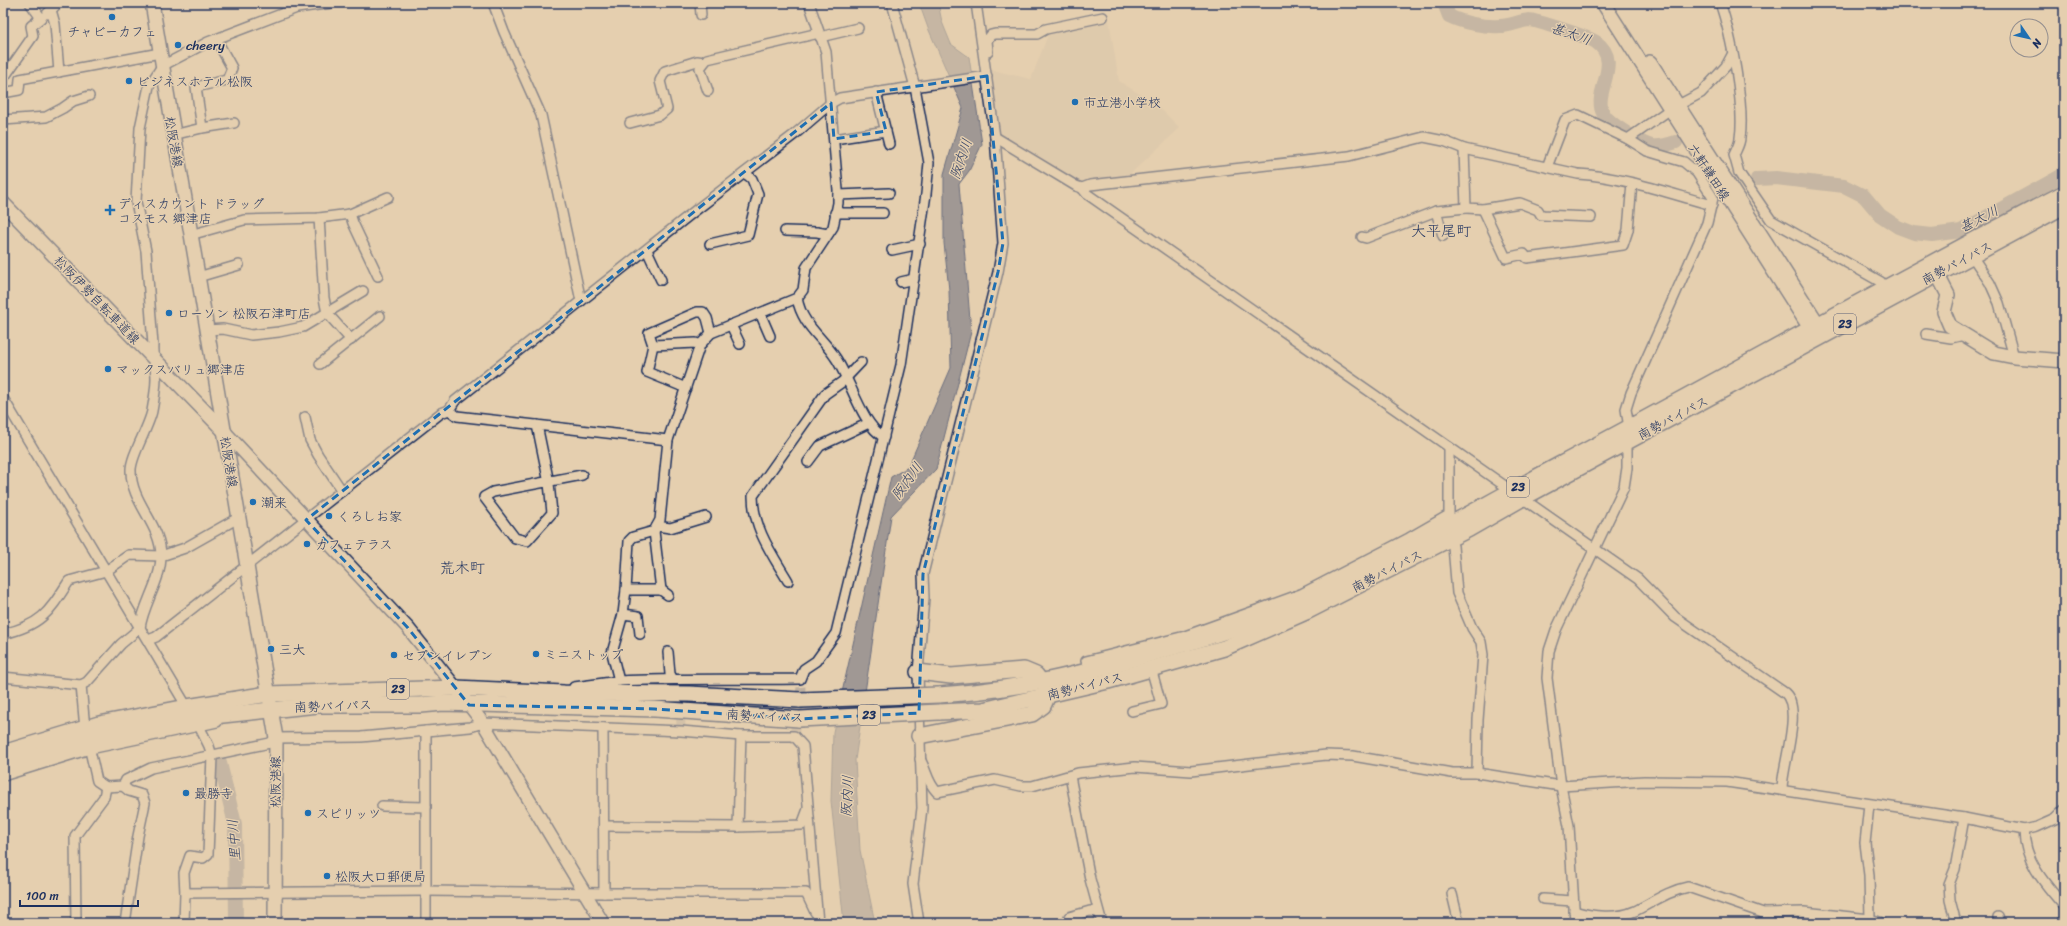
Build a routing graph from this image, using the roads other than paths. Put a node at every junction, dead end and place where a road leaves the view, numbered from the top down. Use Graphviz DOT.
graph roads {
  1 [pos="30,3"];
  2 [pos="58,3"];
  3 [pos="152,3"];
  4 [pos="332,3"];
  5 [pos="493,3"];
  6 [pos="700,3"];
  7 [pos="809,3"];
  8 [pos="892,3"];
  9 [pos="976,3"];
  10 [pos="1603,3"];
  11 [pos="1612,3"];
  12 [pos="1720,3"];
  13 [pos="320,4"];
  14 [pos="297,6"];
  15 [pos="51,10"];
  16 [pos="702,15"];
  17 [pos="41,18"];
  18 [pos="1103,18"];
  19 [pos="858,28"];
  20 [pos="820,35"];
  21 [pos="216,39"];
  22 [pos="1732,55"];
  23 [pos="161,59"];
  24 [pos="704,62"];
  25 [pos="985,66"];
  26 [pos="59,72"];
  27 [pos="984,76"];
  28 [pos="3,79"];
  29 [pos="917,86"];
  30 [pos="708,91"];
  31 [pos="876,92"];
  32 [pos="3,93"];
  33 [pos="89,96"];
  34 [pos="831,103"];
  35 [pos="1674,108"];
  36 [pos="3,120"];
  37 [pos="234,123"];
  38 [pos="630,123"];
  39 [pos="202,128"];
  40 [pos="886,131"];
  41 [pos="173,135"];
  42 [pos="995,137"];
  43 [pos="834,139"];
  44 [pos="1628,139"];
  45 [pos="889,144"];
  46 [pos="1464,149"];
  47 [pos="1547,167"];
  48 [pos="745,173"];
  49 [pos="1632,183"];
  50 [pos="1082,188"];
  51 [pos="889,193"];
  52 [pos="2064,193"];
  53 [pos="838,195"];
  54 [pos="388,197"];
  55 [pos="3,203"];
  56 [pos="1712,206"];
  57 [pos="2064,206"];
  58 [pos="1466,208"];
  59 [pos="1483,209"];
  60 [pos="1436,211"];
  61 [pos="836,213"];
  62 [pos="883,213"];
  63 [pos="350,214"];
  64 [pos="1591,217"];
  65 [pos="319,218"];
  66 [pos="785,231"];
  67 [pos="828,234"];
  68 [pos="190,235"];
  69 [pos="1444,236"];
  70 [pos="1362,237"];
  71 [pos="710,244"];
  72 [pos="920,244"];
  73 [pos="647,250"];
  74 [pos="892,250"];
  75 [pos="1976,262"];
  76 [pos="239,265"];
  77 [pos="1934,269"];
  78 [pos="378,276"];
  79 [pos="198,277"];
  80 [pos="914,279"];
  81 [pos="661,280"];
  82 [pos="901,282"];
  83 [pos="1881,282"];
  84 [pos="363,291"];
  85 [pos="798,298"];
  86 [pos="581,301"];
  87 [pos="328,313"];
  88 [pos="760,313"];
  89 [pos="380,316"];
  90 [pos="730,325"];
  91 [pos="207,330"];
  92 [pos="1818,332"];
  93 [pos="711,333"];
  94 [pos="1926,334"];
  95 [pos="1964,335"];
  96 [pos="770,336"];
  97 [pos="351,340"];
  98 [pos="740,344"];
  99 [pos="653,345"];
  100 [pos="700,345"];
  101 [pos="152,358"];
  102 [pos="2014,358"];
  103 [pos="2064,361"];
  104 [pos="861,362"];
  105 [pos="320,364"];
  106 [pos="847,376"];
  107 [pos="686,388"];
  108 [pos="3,398"];
  109 [pos="449,410"];
  110 [pos="305,417"];
  111 [pos="869,422"];
  112 [pos="537,425"];
  113 [pos="1629,428"];
  114 [pos="225,432"];
  115 [pos="884,437"];
  116 [pos="668,440"];
  117 [pos="1627,443"];
  118 [pos="1449,447"];
  119 [pos="808,462"];
  120 [pos="582,475"];
  121 [pos="549,482"];
  122 [pos="342,491"];
  123 [pos="1518,494"];
  124 [pos="706,517"];
  125 [pos="238,518"];
  126 [pos="306,520"];
  127 [pos="655,528"];
  128 [pos="1453,546"];
  129 [pos="1594,548"];
  130 [pos="162,556"];
  131 [pos="246,568"];
  132 [pos="106,571"];
  133 [pos="788,581"];
  134 [pos="626,590"];
  135 [pos="623,614"];
  136 [pos="140,628"];
  137 [pos="3,634"];
  138 [pos="640,634"];
  139 [pos="148,640"];
  140 [pos="668,652"];
  141 [pos="1086,661"];
  142 [pos="1151,668"];
  143 [pos="918,672"];
  144 [pos="3,678"];
  145 [pos="672,679"];
  146 [pos="619,681"];
  147 [pos="81,685"];
  148 [pos="456,688"];
  149 [pos="1045,689"];
  150 [pos="564,693"];
  151 [pos="268,694"];
  152 [pos="469,705"];
  153 [pos="187,707"];
  154 [pos="271,710"];
  155 [pos="1132,711"];
  156 [pos="226,714"];
  157 [pos="483,723"];
  158 [pos="199,726"];
  159 [pos="603,728"];
  160 [pos="426,731"];
  161 [pos="741,736"];
  162 [pos="919,736"];
  163 [pos="276,738"];
  164 [pos="88,739"];
  165 [pos="3,753"];
  166 [pos="212,756"];
  167 [pos="920,759"];
  168 [pos="3,766"];
  169 [pos="1477,773"];
  170 [pos="3,776"];
  171 [pos="1070,776"];
  172 [pos="122,786"];
  173 [pos="1561,786"];
  174 [pos="106,787"];
  175 [pos="1782,789"];
  176 [pos="1869,805"];
  177 [pos="382,806"];
  178 [pos="809,806"];
  179 [pos="426,807"];
  180 [pos="2064,810"];
  181 [pos="1964,818"];
  182 [pos="604,826"];
  183 [pos="738,827"];
  184 [pos="2024,830"];
  185 [pos="426,891"];
  186 [pos="275,892"];
  187 [pos="185,893"];
  188 [pos="585,893"];
  189 [pos="604,893"];
  190 [pos="1452,894"];
  191 [pos="1543,898"];
  192 [pos="1573,901"];
  193 [pos="2064,906"];
  194 [pos="1574,911"];
  195 [pos="1098,912"];
  196 [pos="1069,917"];
  197 [pos="818,920"];
  198 [pos="1870,920"];
  199 [pos="76,923"];
  200 [pos="125,923"];
  201 [pos="184,923"];
  202 [pos="275,923"];
  203 [pos="426,923"];
  204 [pos="603,923"];
  205 [pos="919,923"];
  206 [pos="1102,923"];
  207 [pos="1459,923"];
  208 [pos="1575,923"];
  209 [pos="1882,923"];
  210 [pos="1956,923"];
  1 -- 17 [label="street"];
  2 -- 15 [label="street"];
  3 -- 23 [label="main road, 松阪港線"];
  4 -- 13 [label="street"];
  5 -- 86 [label="street"];
  6 -- 16 [label="street"];
  7 -- 20 [label="street"];
  8 -- 29 [label="street"];
  9 -- 25 [label="street"];
  10 -- 35 [label="main road, 六軒鎌田線"];
  11 -- 35 [label="main road, 六軒鎌田線"];
  12 -- 22 [label="street"];
  13 -- 14 [label="street"];
  14 -- 21 [label="street"];
  15 -- 17 [label="street"];
  15 -- 26 [label="street"];
  17 -- 28 [label="street"];
  18 -- 25 [label="street"];
  19 -- 20 [label="street"];
  20 -- 24 [label="street"];
  20 -- 34 [label="street"];
  21 -- 23 [label="street"];
  21 -- 39 [label="street"];
  22 -- 35 [label="street"];
  22 -- 83 [label="street"];
  23 -- 26 [label="street"];
  23 -- 41 [label="main road, 松阪港線"];
  23 -- 101 [label="street"];
  24 -- 30 [label="street"];
  24 -- 38 [label="street"];
  25 -- 27 [label="street"];
  26 -- 32 [label="street"];
  27 -- 29 [label="street"];
  27 -- 42 [label="street"];
  29 -- 31 [label="street"];
  29 -- 72 [label="street"];
  31 -- 34 [label="street"];
  31 -- 40 [label="street"];
  33 -- 36 [label="street"];
  34 -- 43 [label="street"];
  34 -- 48 [label="street"];
  35 -- 44 [label="street"];
  35 -- 92 [label="main road, 六軒鎌田線"];
  37 -- 39 [label="street"];
  39 -- 41 [label="street"];
  40 -- 43 [label="street"];
  40 -- 45 [label="street"];
  41 -- 68 [label="main road, 松阪港線"];
  42 -- 50 [label="street"];
  42 -- 143 [label="street"];
  43 -- 53 [label="street"];
  44 -- 47 [label="street"];
  44 -- 56 [label="street"];
  46 -- 47 [label="street"];
  46 -- 50 [label="street"];
  46 -- 58 [label="street"];
  47 -- 49 [label="street"];
  48 -- 71 [label="street"];
  48 -- 73 [label="street"];
  49 -- 56 [label="street"];
  49 -- 59 [label="street"];
  50 -- 118 [label="street"];
  51 -- 53 [label="street"];
  52 -- 77 [label="highway, 南勢バイパス / 23"];
  53 -- 61 [label="street"];
  54 -- 63 [label="street"];
  55 -- 101 [label="main road, 松阪伊勢自転車道線"];
  56 -- 113 [label="street"];
  57 -- 77 [label="highway, 南勢バイパス / 23"];
  58 -- 59 [label="street"];
  58 -- 60 [label="street"];
  59 -- 64 [label="street"];
  60 -- 69 [label="street"];
  60 -- 70 [label="street"];
  61 -- 62 [label="street"];
  61 -- 67 [label="street"];
  63 -- 65 [label="street"];
  63 -- 78 [label="street"];
  65 -- 68 [label="street"];
  65 -- 87 [label="street"];
  66 -- 67 [label="street"];
  67 -- 85 [label="street"];
  68 -- 79 [label="main road, 松阪港線"];
  72 -- 74 [label="street"];
  72 -- 80 [label="street"];
  73 -- 81 [label="street"];
  73 -- 86 [label="street"];
  75 -- 102 [label="street"];
  76 -- 79 [label="street"];
  77 -- 92 [label="highway, 南勢バイパス / 23"];
  77 -- 95 [label="main road"];
  79 -- 91 [label="main road, 松阪港線"];
  80 -- 82 [label="street"];
  80 -- 115 [label="street"];
  84 -- 87 [label="street"];
  85 -- 88 [label="street"];
  85 -- 106 [label="street"];
  86 -- 109 [label="street"];
  87 -- 91 [label="street"];
  87 -- 97 [label="street"];
  88 -- 90 [label="street"];
  88 -- 96 [label="street"];
  89 -- 97 [label="street"];
  90 -- 93 [label="street"];
  90 -- 98 [label="street"];
  91 -- 114 [label="main road, 松阪港線"];
  92 -- 113 [label="highway, 南勢バイパス / 23"];
  92 -- 117 [label="highway, 南勢バイパス / 23"];
  93 -- 99 [label="street"];
  93 -- 100 [label="street"];
  94 -- 95 [label="street"];
  95 -- 102 [label="main road"];
  97 -- 105 [label="street"];
  99 -- 100 [label="street"];
  99 -- 107 [label="street"];
  100 -- 107 [label="street"];
  101 -- 114 [label="main road, 松阪伊勢自転車道線"];
  101 -- 130 [label="street"];
  102 -- 103 [label="main road"];
  104 -- 106 [label="street"];
  106 -- 111 [label="street"];
  106 -- 133 [label="street"];
  107 -- 116 [label="street"];
  108 -- 132 [label="street"];
  109 -- 112 [label="street"];
  109 -- 122 [label="street"];
  110 -- 122 [label="street"];
  111 -- 115 [label="street"];
  111 -- 119 [label="street"];
  112 -- 116 [label="street"];
  112 -- 121 [label="street"];
  113 -- 117 [label="street"];
  113 -- 123 [label="highway, 南勢バイパス / 23"];
  114 -- 125 [label="main road, 松阪港線"];
  114 -- 126 [label="street"];
  115 -- 145 [label="street"];
  116 -- 127 [label="street"];
  117 -- 123 [label="highway, 南勢バイパス / 23"];
  117 -- 129 [label="street"];
  118 -- 123 [label="street"];
  118 -- 141 [label="street"];
  120 -- 121 [label="street"];
  121 -- 121 [label="street"];
  122 -- 126 [label="street"];
  123 -- 129 [label="street"];
  123 -- 142 [label="highway, 南勢バイパス / 23"];
  123 -- 149 [label="highway, 南勢バイパス / 23"];
  124 -- 127 [label="street"];
  125 -- 130 [label="street"];
  125 -- 131 [label="main road, 松阪港線"];
  126 -- 131 [label="street"];
  126 -- 148 [label="street"];
  127 -- 134 [label="street"];
  127 -- 134 [label="street"];
  128 -- 169 [label="street"];
  129 -- 173 [label="street"];
  129 -- 175 [label="street"];
  130 -- 132 [label="street"];
  130 -- 136 [label="street"];
  131 -- 139 [label="street"];
  131 -- 151 [label="main road, 松阪港線"];
  132 -- 136 [label="street"];
  132 -- 137 [label="street"];
  134 -- 135 [label="street"];
  135 -- 138 [label="street"];
  135 -- 146 [label="street"];
  136 -- 139 [label="street"];
  136 -- 147 [label="street"];
  139 -- 153 [label="street"];
  140 -- 145 [label="street"];
  142 -- 149 [label="highway, 南勢バイパス / 23"];
  142 -- 155 [label="street"];
  143 -- 149 [label="highway"];
  143 -- 162 [label="street"];
  144 -- 147 [label="street"];
  145 -- 146 [label="street"];
  146 -- 150 [label="street"];
  147 -- 164 [label="street"];
  148 -- 150 [label="highway, 南勢バイパス / 23"];
  148 -- 151 [label="highway, 南勢バイパス / 23"];
  148 -- 152 [label="street"];
  149 -- 150 [label="highway, 南勢バイパス / 23, bridge"];
  149 -- 152 [label="highway, 南勢バイパス / 23, bridge"];
  149 -- 162 [label="highway"];
  151 -- 153 [label="highway, 南勢バイパス / 23"];
  151 -- 154 [label="main road, 松阪港線"];
  152 -- 154 [label="highway, 南勢バイパス / 23"];
  152 -- 157 [label="street"];
  153 -- 164 [label="highway, 南勢バイパス / 23"];
  154 -- 156 [label="highway, 南勢バイパス / 23"];
  154 -- 163 [label="main road, 松阪港線"];
  156 -- 158 [label="street"];
  156 -- 164 [label="highway, 南勢バイパス / 23"];
  157 -- 159 [label="street"];
  157 -- 160 [label="street"];
  157 -- 188 [label="street"];
  158 -- 164 [label="street"];
  158 -- 166 [label="street"];
  159 -- 161 [label="street"];
  159 -- 182 [label="street"];
  160 -- 163 [label="street"];
  160 -- 179 [label="street"];
  161 -- 178 [label="street"];
  161 -- 183 [label="street"];
  162 -- 167 [label="street"];
  163 -- 166 [label="street"];
  163 -- 186 [label="main road, 松阪港線"];
  164 -- 165 [label="highway, 南勢バイパス / 23"];
  164 -- 168 [label="highway, 南勢バイパス / 23"];
  164 -- 170 [label="street"];
  164 -- 174 [label="street"];
  166 -- 172 [label="street"];
  166 -- 187 [label="street"];
  167 -- 171 [label="street"];
  167 -- 205 [label="street"];
  169 -- 171 [label="street"];
  169 -- 173 [label="street"];
  171 -- 195 [label="street"];
  172 -- 174 [label="street"];
  172 -- 200 [label="street"];
  173 -- 175 [label="street"];
  173 -- 192 [label="street"];
  174 -- 199 [label="street"];
  175 -- 176 [label="street"];
  176 -- 181 [label="street"];
  176 -- 198 [label="street"];
  177 -- 179 [label="street"];
  178 -- 183 [label="street"];
  178 -- 197 [label="street"];
  179 -- 185 [label="street"];
  180 -- 184 [label="street"];
  181 -- 184 [label="street"];
  181 -- 210 [label="street"];
  182 -- 183 [label="street"];
  182 -- 189 [label="street"];
  184 -- 193 [label="street"];
  185 -- 186 [label="street"];
  185 -- 188 [label="street"];
  185 -- 203 [label="street"];
  186 -- 187 [label="street"];
  186 -- 202 [label="main road, 松阪港線"];
  187 -- 201 [label="street"];
  188 -- 189 [label="street"];
  188 -- 204 [label="street"];
  189 -- 197 [label="street"];
  190 -- 207 [label="street"];
  191 -- 192 [label="street"];
  192 -- 194 [label="street"];
  194 -- 198 [label="street"];
  194 -- 208 [label="street"];
  195 -- 196 [label="street"];
  195 -- 206 [label="street"];
  198 -- 209 [label="street"];
}
